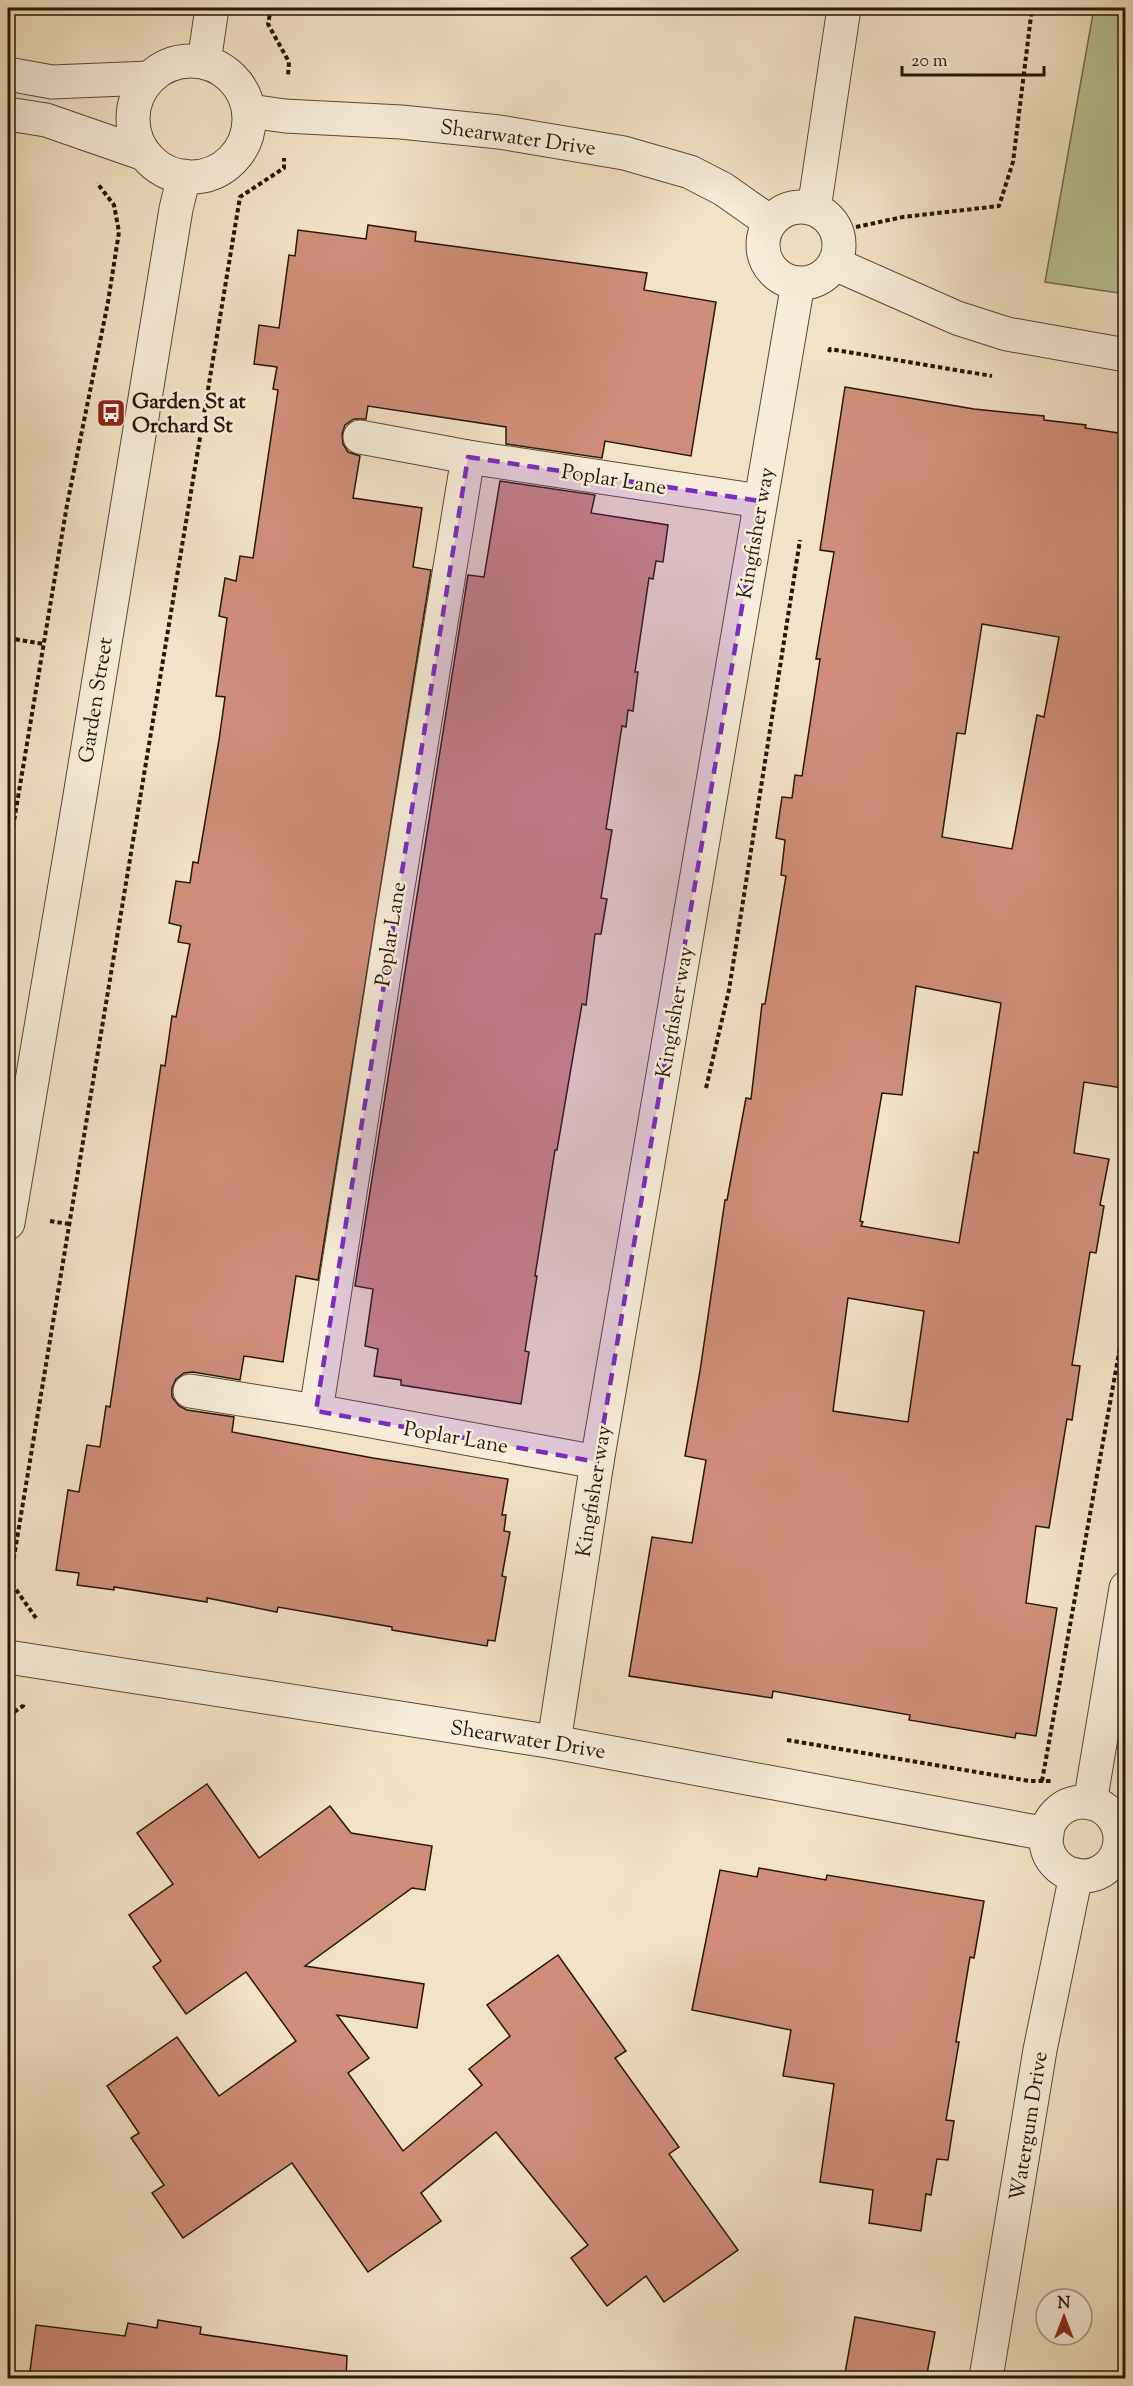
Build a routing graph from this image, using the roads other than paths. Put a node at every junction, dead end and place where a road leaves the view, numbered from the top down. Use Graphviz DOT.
graph roads {
  1 [pos="212,8"];
  2 [pos="844,8"];
  3 [pos="204,62"];
  4 [pos="8,74"];
  5 [pos="149,78"];
  6 [pos="249,111"];
  7 [pos="8,114"];
  8 [pos="144,154"];
  9 [pos="184,176"];
  10 [pos="814,209"];
  11 [pos="770,222"];
  12 [pos="835,264"];
  13 [pos="798,283"];
  14 [pos="1125,355"];
  15 [pos="360,437"];
  16 [pos="468,457"];
  17 [pos="760,501"];
  18 [pos="8,1223"];
  19 [pos="190,1391"];
  20 [pos="316,1411"];
  21 [pos="597,1462"];
  22 [pos="1125,1588"];
  23 [pos="8,1658"];
  24 [pos="554,1742"];
  25 [pos="1090,1803"];
  26 [pos="1047,1834"];
  27 [pos="1122,1848"];
  28 [pos="1076,1875"];
  29 [pos="986,2379"];
  1 -- 3 [label="street"];
  2 -- 10 [label="street"];
  3 -- 5 [label="street"];
  3 -- 6 [label="street"];
  4 -- 5 [label="street"];
  5 -- 8 [label="street"];
  6 -- 9 [label="street"];
  6 -- 11 [label="street, Shearwater Drive"];
  7 -- 8 [label="street"];
  8 -- 9 [label="street"];
  9 -- 18 [label="street, Garden Street"];
  10 -- 11 [label="street"];
  10 -- 12 [label="street"];
  11 -- 13 [label="street"];
  12 -- 13 [label="street"];
  12 -- 14 [label="street"];
  13 -- 17 [label="street, Kingfisher way"];
  15 -- 16 [label="street, Poplar Lane"];
  16 -- 17 [label="street, Poplar Lane"];
  16 -- 20 [label="street, Poplar Lane"];
  17 -- 21 [label="street, Kingfisher way"];
  19 -- 20 [label="street, Poplar Lane"];
  20 -- 21 [label="street, Poplar Lane"];
  21 -- 24 [label="street, Kingfisher way"];
  22 -- 25 [label="street"];
  23 -- 24 [label="street, Shearwater Drive"];
  24 -- 26 [label="street, Shearwater Drive"];
  25 -- 26 [label="street"];
  25 -- 27 [label="street"];
  26 -- 28 [label="street"];
  27 -- 28 [label="street"];
  28 -- 29 [label="street, Watergum Drive"];
}
